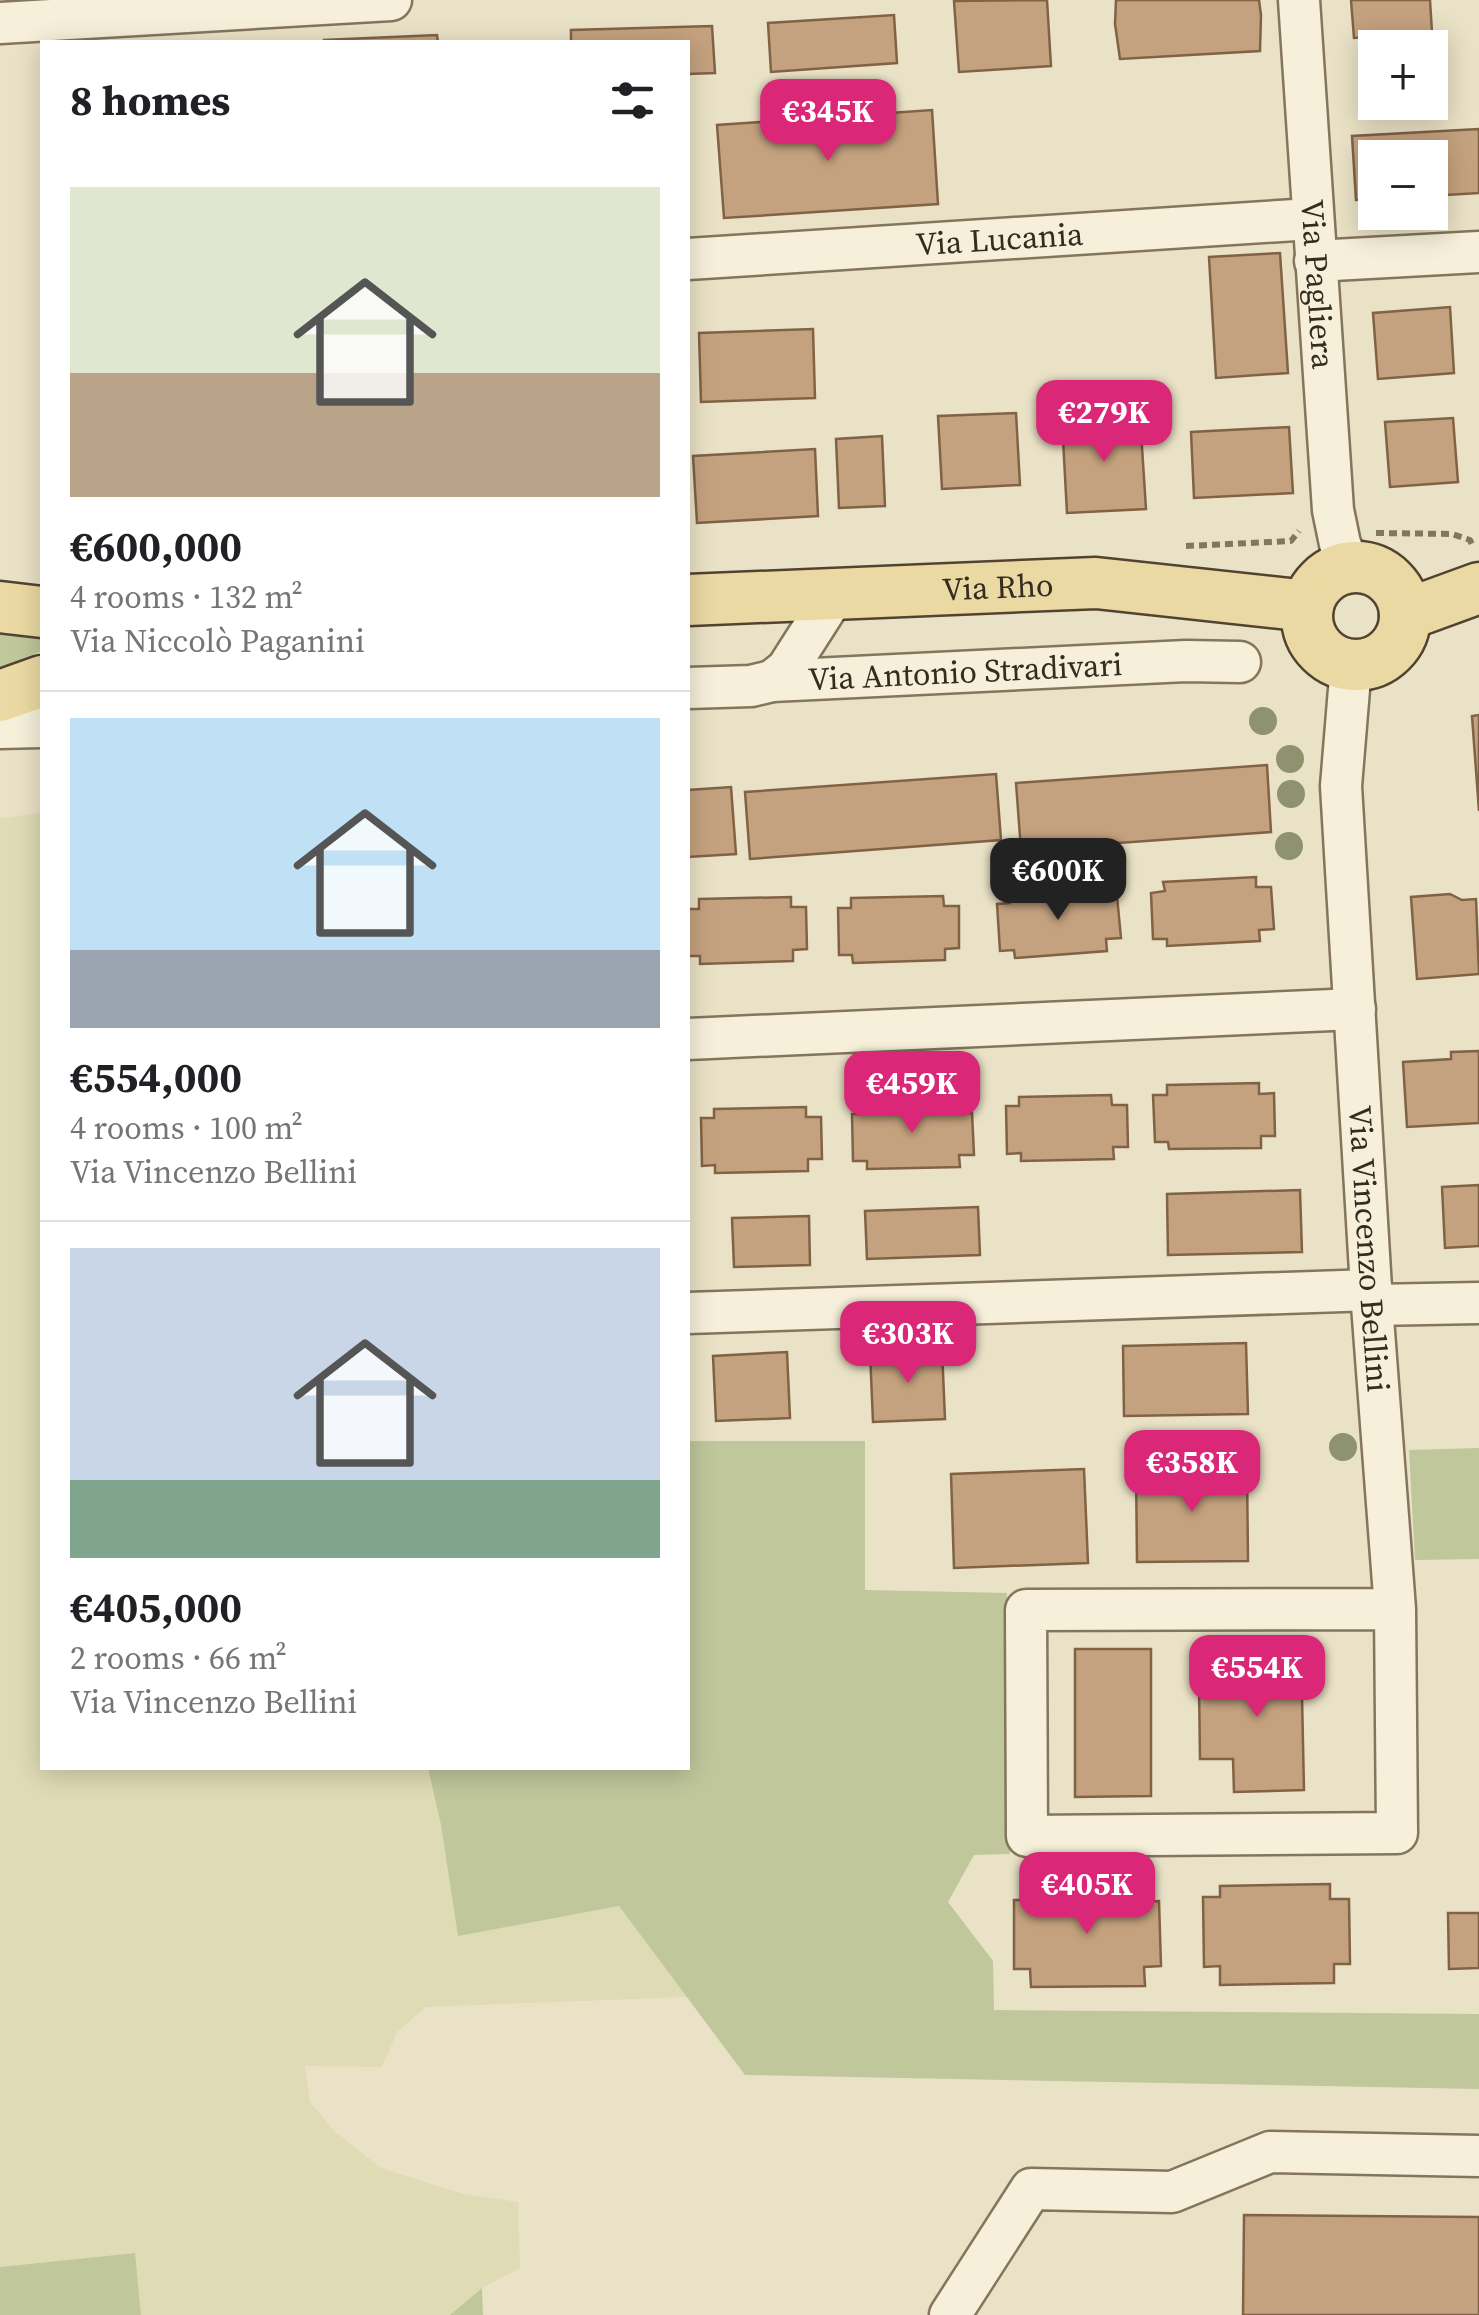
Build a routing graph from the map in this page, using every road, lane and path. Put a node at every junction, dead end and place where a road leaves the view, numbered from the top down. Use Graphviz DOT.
graph roads {
  1 [pos="391,0"];
  2 [pos="1299,0"];
  3 [pos="0,24"];
  4 [pos="1312,220"];
  5 [pos="1479,252"];
  6 [pos="690,259"];
  7 [pos="1314,260"];
  8 [pos="1350,567"];
  9 [pos="1479,588"];
  10 [pos="835,594"];
  11 [pos="690,600"];
  12 [pos="0,606"];
  13 [pos="1308,606"];
  14 [pos="40,612"];
  15 [pos="1405,615"];
  16 [pos="1240,662"];
  17 [pos="1351,665"];
  18 [pos="772,681"];
  19 [pos="40,682"];
  20 [pos="690,688"];
  21 [pos="0,696"];
  22 [pos="0,728"];
  23 [pos="40,728"];
  24 [pos="1355,1009"];
  25 [pos="690,1039"];
  26 [pos="1372,1298"];
  27 [pos="1479,1303"];
  28 [pos="690,1313"];
  29 [pos="1395,1609"];
  30 [pos="1479,2156"];
  31 [pos="950,2315"];
  1 -- 3 [label="street"];
  2 -- 4 [label="street, Via Pagliera"];
  4 -- 6 [label="street, Via Lucania"];
  4 -- 7 [label="street, Via Pagliera"];
  5 -- 7 [label="street"];
  7 -- 8 [label="street, Via Pagliera"];
  8 -- 13 [label="main road"];
  8 -- 15 [label="main road"];
  9 -- 15 [label="main road"];
  10 -- 11 [label="main road, Via Rho"];
  10 -- 13 [label="main road, Via Rho"];
  10 -- 18 [label="street"];
  12 -- 14 [label="main road"];
  13 -- 17 [label="main road"];
  15 -- 17 [label="main road"];
  16 -- 18 [label="street, Via Antonio Stradivari"];
  17 -- 24 [label="street, Via Vincenzo Bellini"];
  18 -- 20 [label="street, Via Antonio Stradivari"];
  19 -- 21 [label="main road"];
  22 -- 23 [label="street"];
  24 -- 25 [label="street"];
  24 -- 26 [label="street, Via Vincenzo Bellini"];
  26 -- 27 [label="street"];
  26 -- 28 [label="street"];
  26 -- 29 [label="street, Via Vincenzo Bellini"];
  29 -- 29 [label="street, Via Vincenzo Bellini"];
  30 -- 31 [label="street"];
}
